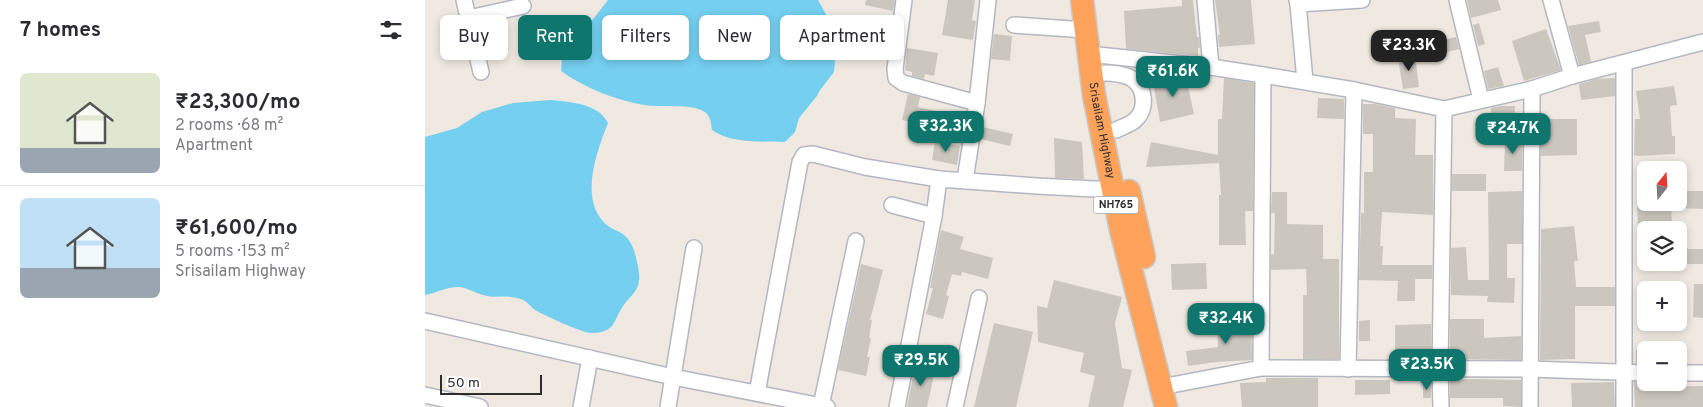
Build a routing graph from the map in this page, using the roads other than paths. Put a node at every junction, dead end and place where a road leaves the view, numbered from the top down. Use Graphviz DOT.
graph roads {
  1 [pos="464,0"];
  2 [pos="903,0"];
  3 [pos="989,0"];
  4 [pos="1082,0"];
  5 [pos="1098,0"];
  6 [pos="1205,0"];
  7 [pos="1362,0"];
  8 [pos="1457,0"];
  9 [pos="1551,0"];
  10 [pos="1298,2"];
  11 [pos="523,6"];
  12 [pos="468,15"];
  13 [pos="482,15"];
  14 [pos="1014,25"];
  15 [pos="1086,30"];
  16 [pos="1703,42"];
  17 [pos="478,60"];
  18 [pos="1098,60"];
  19 [pos="1624,63"];
  20 [pos="1211,67"];
  21 [pos="481,72"];
  22 [pos="1263,75"];
  23 [pos="1572,76"];
  24 [pos="1305,82"];
  25 [pos="1532,89"];
  26 [pos="1353,90"];
  27 [pos="1481,100"];
  28 [pos="977,104"];
  29 [pos="1444,109"];
  30 [pos="1116,130"];
  31 [pos="939,179"];
  32 [pos="965,180"];
  33 [pos="1113,190"];
  34 [pos="892,205"];
  35 [pos="934,216"];
  36 [pos="856,241"];
  37 [pos="694,248"];
  38 [pos="979,298"];
  39 [pos="425,321"];
  40 [pos="590,358"];
  41 [pos="1261,368"];
  42 [pos="1349,368"];
  43 [pos="1440,369"];
  44 [pos="1530,369"];
  45 [pos="1624,373"];
  46 [pos="1637,373"];
  47 [pos="1687,373"];
  48 [pos="1703,373"];
  49 [pos="673,377"];
  50 [pos="1167,393"];
  51 [pos="757,394"];
  52 [pos="425,396"];
  53 [pos="824,406"];
  54 [pos="480,407"];
  55 [pos="581,407"];
  56 [pos="668,407"];
  57 [pos="897,407"];
  58 [pos="955,407"];
  59 [pos="1181,407"];
  60 [pos="1441,407"];
  61 [pos="1530,407"];
  62 [pos="1624,407"];
  1 -- 12 [label="street"];
  2 -- 28 [label="street"];
  3 -- 28 [label="street"];
  4 -- 15 [label="highway, Srisailam Highway / NH765"];
  5 -- 18 [label="highway, Srisailam Highway / NH765"];
  6 -- 20 [label="street"];
  7 -- 10 [label="street"];
  8 -- 27 [label="street"];
  9 -- 23 [label="street"];
  10 -- 24 [label="street"];
  11 -- 13 [label="street"];
  14 -- 15 [label="street"];
  15 -- 18 [label="highway, Srisailam Highway / NH765"];
  16 -- 19 [label="street"];
  17 -- 21 [label="street"];
  18 -- 20 [label="street"];
  18 -- 30 [label="highway, Srisailam Highway / NH765"];
  18 -- 30 [label="street"];
  18 -- 33 [label="highway, Srisailam Highway / NH765"];
  19 -- 23 [label="street"];
  19 -- 45 [label="street"];
  20 -- 22 [label="street"];
  22 -- 24 [label="street"];
  22 -- 41 [label="street"];
  23 -- 25 [label="street"];
  24 -- 26 [label="street"];
  25 -- 27 [label="street"];
  25 -- 44 [label="street"];
  26 -- 29 [label="street"];
  26 -- 42 [label="street"];
  27 -- 29 [label="street"];
  28 -- 32 [label="street"];
  29 -- 43 [label="street"];
  30 -- 50 [label="highway, Srisailam Highway / NH765"];
  31 -- 32 [label="street"];
  31 -- 35 [label="street"];
  31 -- 51 [label="street"];
  32 -- 33 [label="street"];
  33 -- 50 [label="highway, Srisailam Highway / NH765"];
  34 -- 35 [label="street"];
  35 -- 57 [label="street"];
  36 -- 53 [label="street"];
  37 -- 49 [label="street"];
  38 -- 58 [label="street"];
  39 -- 40 [label="street"];
  40 -- 49 [label="street"];
  40 -- 55 [label="street"];
  41 -- 42 [label="street"];
  41 -- 50 [label="street"];
  42 -- 43 [label="street"];
  43 -- 44 [label="street"];
  43 -- 60 [label="street"];
  44 -- 45 [label="street"];
  44 -- 61 [label="street"];
  45 -- 46 [label="street"];
  45 -- 62 [label="street"];
  47 -- 48 [label="street"];
  49 -- 51 [label="street"];
  49 -- 56 [label="street"];
  50 -- 59 [label="highway, Srisailam Highway / NH765"];
  51 -- 53 [label="street"];
  52 -- 54 [label="street"];
}
